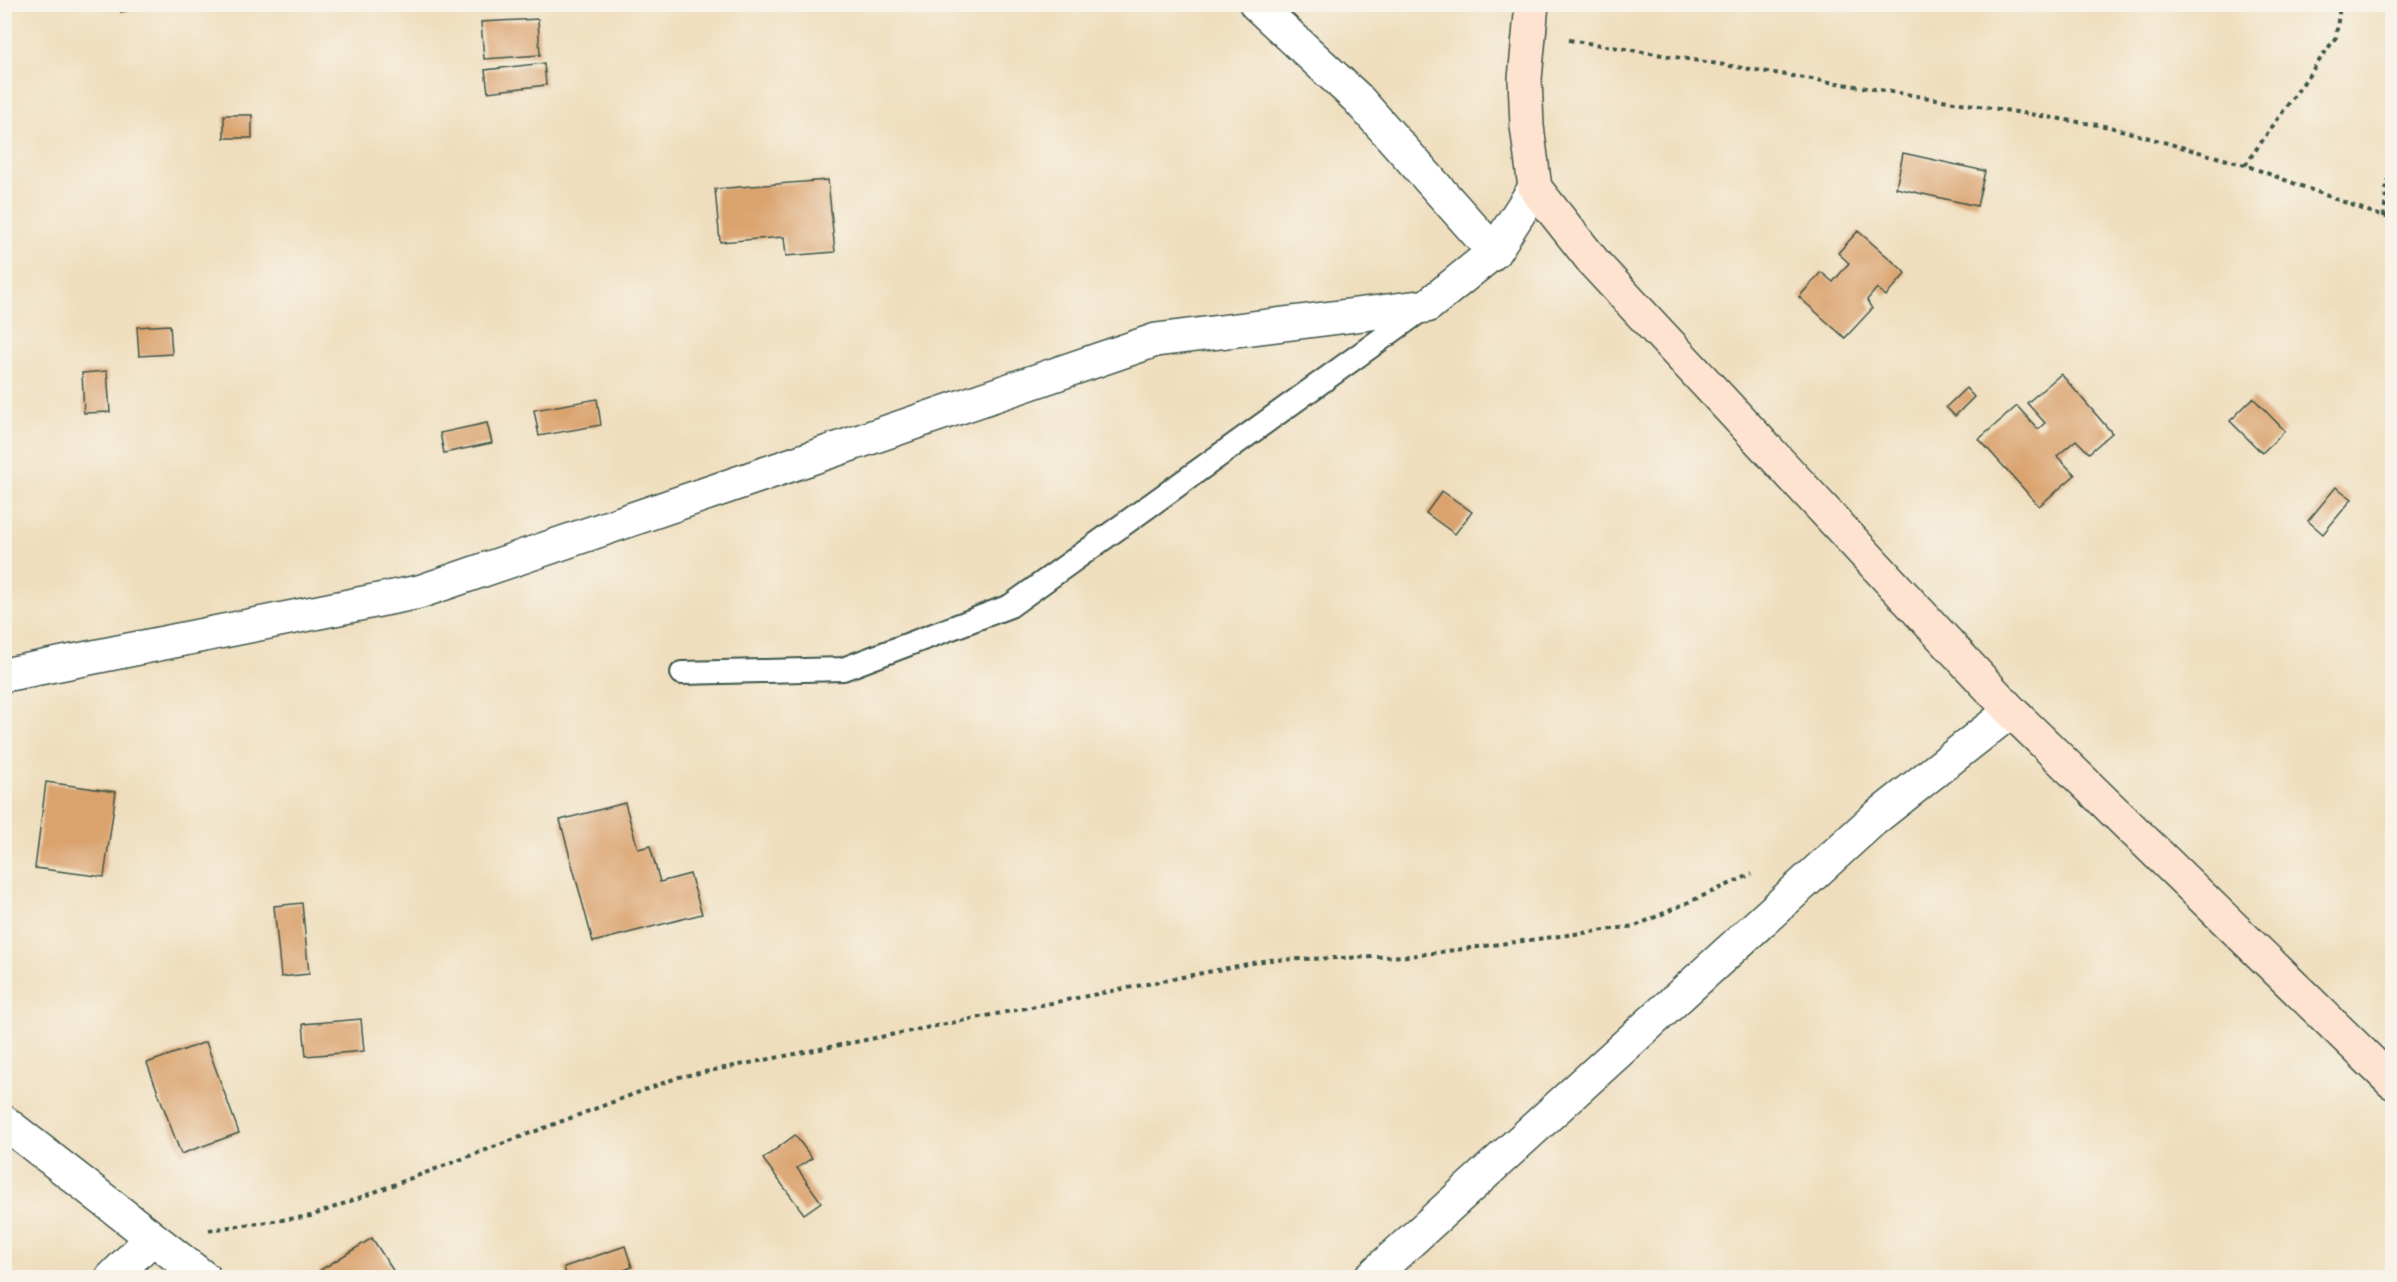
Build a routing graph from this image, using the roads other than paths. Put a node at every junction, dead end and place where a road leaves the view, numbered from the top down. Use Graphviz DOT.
graph roads {
  1 [pos="1256,4"];
  2 [pos="1530,19"];
  3 [pos="1535,188"];
  4 [pos="1494,252"];
  5 [pos="1427,306"];
  6 [pos="682,673"];
  7 [pos="4,675"];
  8 [pos="2011,711"];
  9 [pos="2392,1082"];
  10 [pos="4,1122"];
  11 [pos="152,1238"];
  12 [pos="112,1278"];
  13 [pos="204,1278"];
  14 [pos="1370,1278"];
  1 -- 4 [label="street"];
  2 -- 3 [label="main road"];
  3 -- 4 [label="street"];
  3 -- 8 [label="main road"];
  4 -- 5 [label="street"];
  5 -- 6 [label="lane"];
  5 -- 7 [label="street"];
  8 -- 9 [label="main road"];
  8 -- 14 [label="street"];
  10 -- 11 [label="street"];
  11 -- 12 [label="street"];
  11 -- 13 [label="street"];
}
